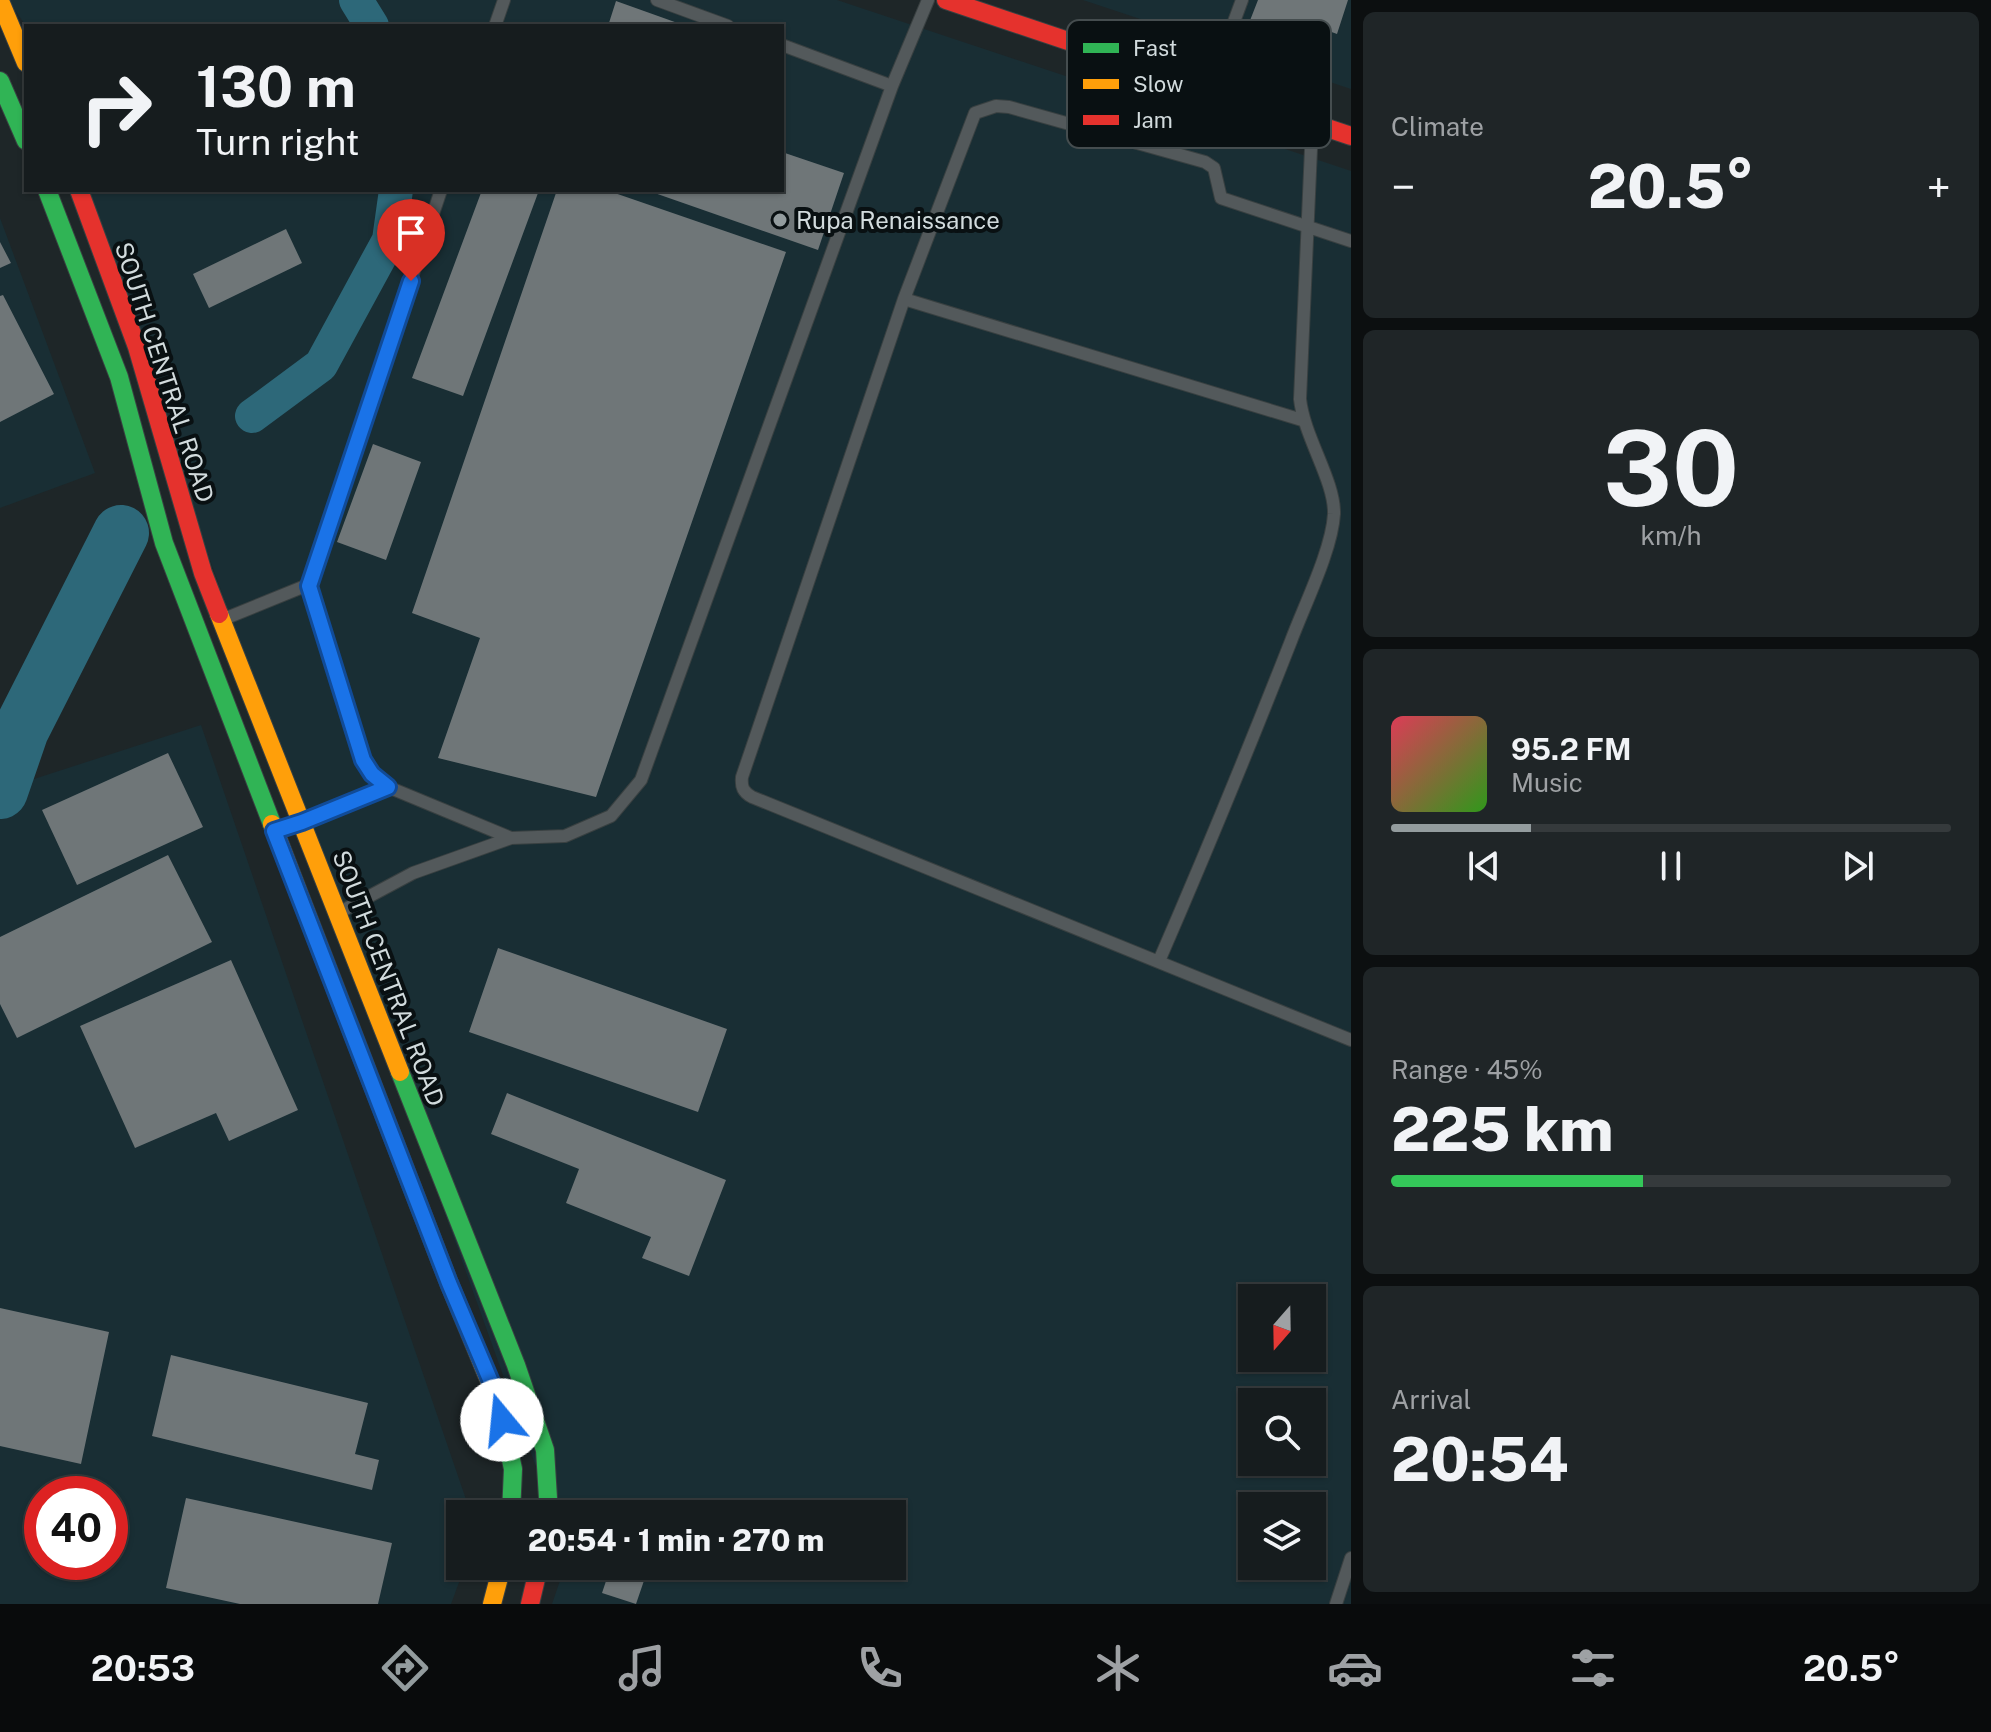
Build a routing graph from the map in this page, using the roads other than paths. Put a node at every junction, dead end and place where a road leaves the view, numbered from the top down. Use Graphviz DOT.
graph roads {
  1 [pos="504,0"];
  2 [pos="657,0"];
  3 [pos="928,0"];
  4 [pos="946,0"];
  5 [pos="1242,0"];
  6 [pos="0,1"];
  7 [pos="1235,20"];
  8 [pos="496,24"];
  9 [pos="723,24"];
  10 [pos="1067,40"];
  11 [pos="784,46"];
  12 [pos="24,58"];
  13 [pos="0,81"];
  14 [pos="892,86"];
  15 [pos="1067,123"];
  16 [pos="1331,129"];
  17 [pos="24,136"];
  18 [pos="1351,136"];
  19 [pos="1155,148"];
  20 [pos="1311,148"];
  21 [pos="48,192"];
  22 [pos="80,192"];
  23 [pos="440,192"];
  24 [pos="1306,226"];
  25 [pos="1351,241"];
  26 [pos="904,299"];
  27 [pos="1302,420"];
  28 [pos="310,584"];
  29 [pos="222,619"];
  30 [pos="388,787"];
  31 [pos="302,822"];
  32 [pos="274,831"];
  33 [pos="511,838"];
  34 [pos="337,913"];
  35 [pos="1159,961"];
  36 [pos="1351,1040"];
  37 [pos="516,1365"];
  38 [pos="487,1372"];
  39 [pos="512,1500"];
  40 [pos="548,1500"];
  41 [pos="1351,1558"];
  42 [pos="498,1580"];
  43 [pos="536,1580"];
  44 [pos="492,1604"];
  45 [pos="530,1604"];
  46 [pos="1336,1604"];
  1 -- 8 [label="lane"];
  2 -- 9 [label="lane"];
  3 -- 14 [label="lane"];
  4 -- 10 [label="street"];
  5 -- 7 [label="lane"];
  6 -- 12 [label="street"];
  11 -- 14 [label="lane"];
  13 -- 17 [label="street"];
  14 -- 33 [label="lane"];
  15 -- 26 [label="lane"];
  16 -- 18 [label="street"];
  19 -- 24 [label="lane"];
  20 -- 24 [label="lane"];
  21 -- 32 [label="street, SOUTH CENTRAL ROAD"];
  22 -- 29 [label="street, SOUTH CENTRAL ROAD"];
  23 -- 28 [label="lane"];
  24 -- 25 [label="lane"];
  24 -- 27 [label="lane"];
  26 -- 27 [label="lane"];
  26 -- 35 [label="lane"];
  27 -- 35 [label="lane"];
  28 -- 29 [label="lane"];
  28 -- 30 [label="lane"];
  29 -- 31 [label="street, SOUTH CENTRAL ROAD"];
  30 -- 31 [label="lane"];
  30 -- 33 [label="lane"];
  31 -- 32 [label="lane"];
  31 -- 34 [label="street, SOUTH CENTRAL ROAD"];
  32 -- 38 [label="street, SOUTH CENTRAL ROAD"];
  33 -- 34 [label="lane"];
  34 -- 37 [label="street, SOUTH CENTRAL ROAD"];
  35 -- 36 [label="lane"];
  37 -- 38 [label="street"];
  37 -- 40 [label="street, SOUTH CENTRAL ROAD"];
  38 -- 39 [label="street, SOUTH CENTRAL ROAD"];
  41 -- 46 [label="lane"];
  42 -- 44 [label="street"];
  43 -- 45 [label="street"];
}
